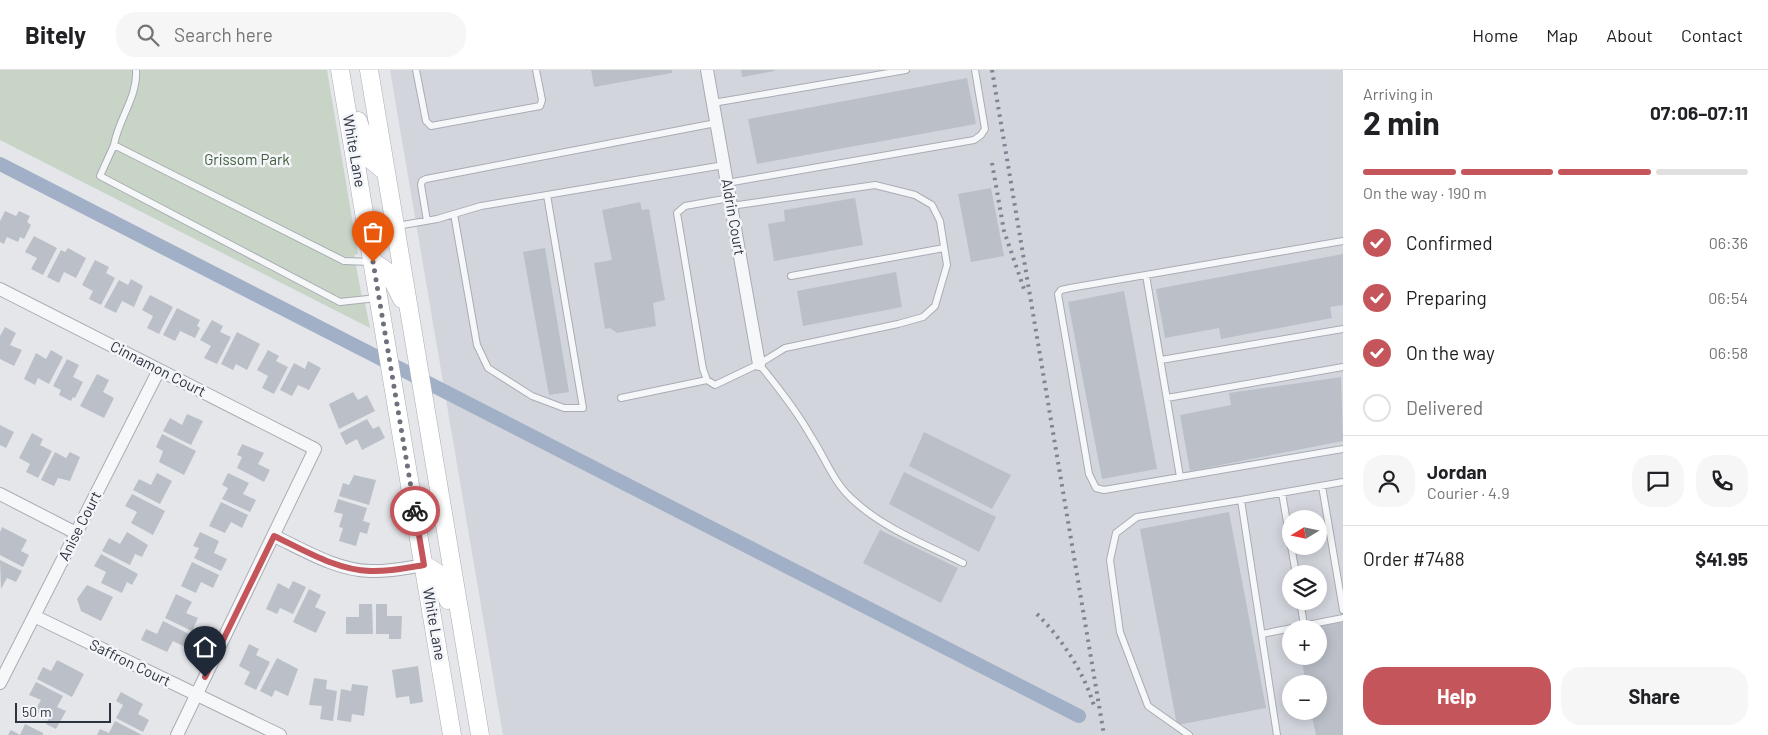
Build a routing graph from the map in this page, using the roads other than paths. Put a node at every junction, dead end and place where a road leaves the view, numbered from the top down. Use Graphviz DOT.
graph roads {
  1 [pos="136,70"];
  2 [pos="342,70"];
  3 [pos="368,70"];
  4 [pos="416,70"];
  5 [pos="536,70"];
  6 [pos="707,70"];
  7 [pos="906,70"];
  8 [pos="975,70"];
  9 [pos="713,103"];
  10 [pos="716,123"];
  11 [pos="114,145"];
  12 [pos="724,165"];
  13 [pos="386,172"];
  14 [pos="727,183"];
  15 [pos="547,195"];
  16 [pos="730,202"];
  17 [pos="454,214"];
  18 [pos="428,221"];
  19 [pos="395,226"];
  20 [pos="1343,241"];
  21 [pos="944,248"];
  22 [pos="373,262"];
  23 [pos="1146,275"];
  24 [pos="791,276"];
  25 [pos="0,288"];
  26 [pos="379,298"];
  27 [pos="412,320"];
  28 [pos="1343,329"];
  29 [pos="1160,360"];
  30 [pos="759,364"];
  31 [pos="1343,366"];
  32 [pos="159,370"];
  33 [pos="707,380"];
  34 [pos="621,398"];
  35 [pos="1167,398"];
  36 [pos="1343,449"];
  37 [pos="1180,477"];
  38 [pos="1343,482"];
  39 [pos="1322,486"];
  40 [pos="1282,493"];
  41 [pos="0,494"];
  42 [pos="1241,500"];
  43 [pos="1285,510"];
  44 [pos="76,533"];
  45 [pos="274,536"];
  46 [pos="963,562"];
  47 [pos="424,565"];
  48 [pos="1343,610"];
  49 [pos="34,616"];
  50 [pos="1343,618"];
  51 [pos="1327,621"];
  52 [pos="1282,630"];
  53 [pos="1262,634"];
  54 [pos="470,674"];
  55 [pos="0,683"];
  56 [pos="197,695"];
  57 [pos="177,735"];
  58 [pos="280,735"];
  59 [pos="452,735"];
  60 [pos="480,735"];
  61 [pos="1189,735"];
  62 [pos="1277,735"];
  1 -- 11 [label="lane"];
  2 -- 13 [label="main road"];
  2 -- 22 [label="main road, White Lane"];
  3 -- 13 [label="main road, White Lane"];
  4 -- 5 [label="lane"];
  6 -- 9 [label="street, Aldrin Court"];
  7 -- 9 [label="lane"];
  8 -- 14 [label="lane"];
  9 -- 10 [label="street, Aldrin Court"];
  10 -- 12 [label="street, Aldrin Court"];
  10 -- 18 [label="lane"];
  11 -- 22 [label="lane"];
  11 -- 26 [label="lane"];
  12 -- 14 [label="street, Aldrin Court"];
  12 -- 15 [label="lane"];
  13 -- 19 [label="main road, White Lane"];
  14 -- 16 [label="street, Aldrin Court"];
  15 -- 17 [label="lane"];
  15 -- 17 [label="lane"];
  16 -- 21 [label="lane"];
  16 -- 30 [label="street, Aldrin Court"];
  16 -- 33 [label="lane"];
  17 -- 18 [label="lane"];
  18 -- 19 [label="lane"];
  19 -- 27 [label="main road, White Lane"];
  20 -- 23 [label="lane"];
  21 -- 24 [label="lane"];
  21 -- 30 [label="lane"];
  22 -- 26 [label="main road, White Lane"];
  22 -- 27 [label="main road"];
  23 -- 29 [label="lane"];
  23 -- 37 [label="lane"];
  25 -- 32 [label="street, Cinnamon Court"];
  26 -- 47 [label="main road, White Lane"];
  27 -- 54 [label="main road, White Lane"];
  28 -- 29 [label="lane"];
  29 -- 35 [label="lane"];
  30 -- 33 [label="lane"];
  30 -- 46 [label="lane"];
  31 -- 35 [label="lane"];
  32 -- 44 [label="street, Anise Court"];
  32 -- 45 [label="street, Cinnamon Court"];
  33 -- 34 [label="lane"];
  35 -- 37 [label="lane"];
  36 -- 37 [label="lane"];
  38 -- 39 [label="lane"];
  39 -- 40 [label="lane"];
  39 -- 48 [label="lane"];
  40 -- 42 [label="lane"];
  40 -- 43 [label="lane"];
  41 -- 44 [label="street"];
  42 -- 53 [label="lane"];
  42 -- 61 [label="lane"];
  44 -- 49 [label="street, Anise Court"];
  45 -- 47 [label="street"];
  45 -- 56 [label="street"];
  47 -- 54 [label="main road"];
  47 -- 59 [label="main road, White Lane"];
  49 -- 55 [label="street, Anise Court"];
  49 -- 56 [label="street, Saffron Court"];
  50 -- 51 [label="lane"];
  52 -- 53 [label="lane"];
  53 -- 62 [label="lane"];
  54 -- 60 [label="main road, White Lane"];
  56 -- 57 [label="street"];
  56 -- 58 [label="street, Saffron Court"];
}
